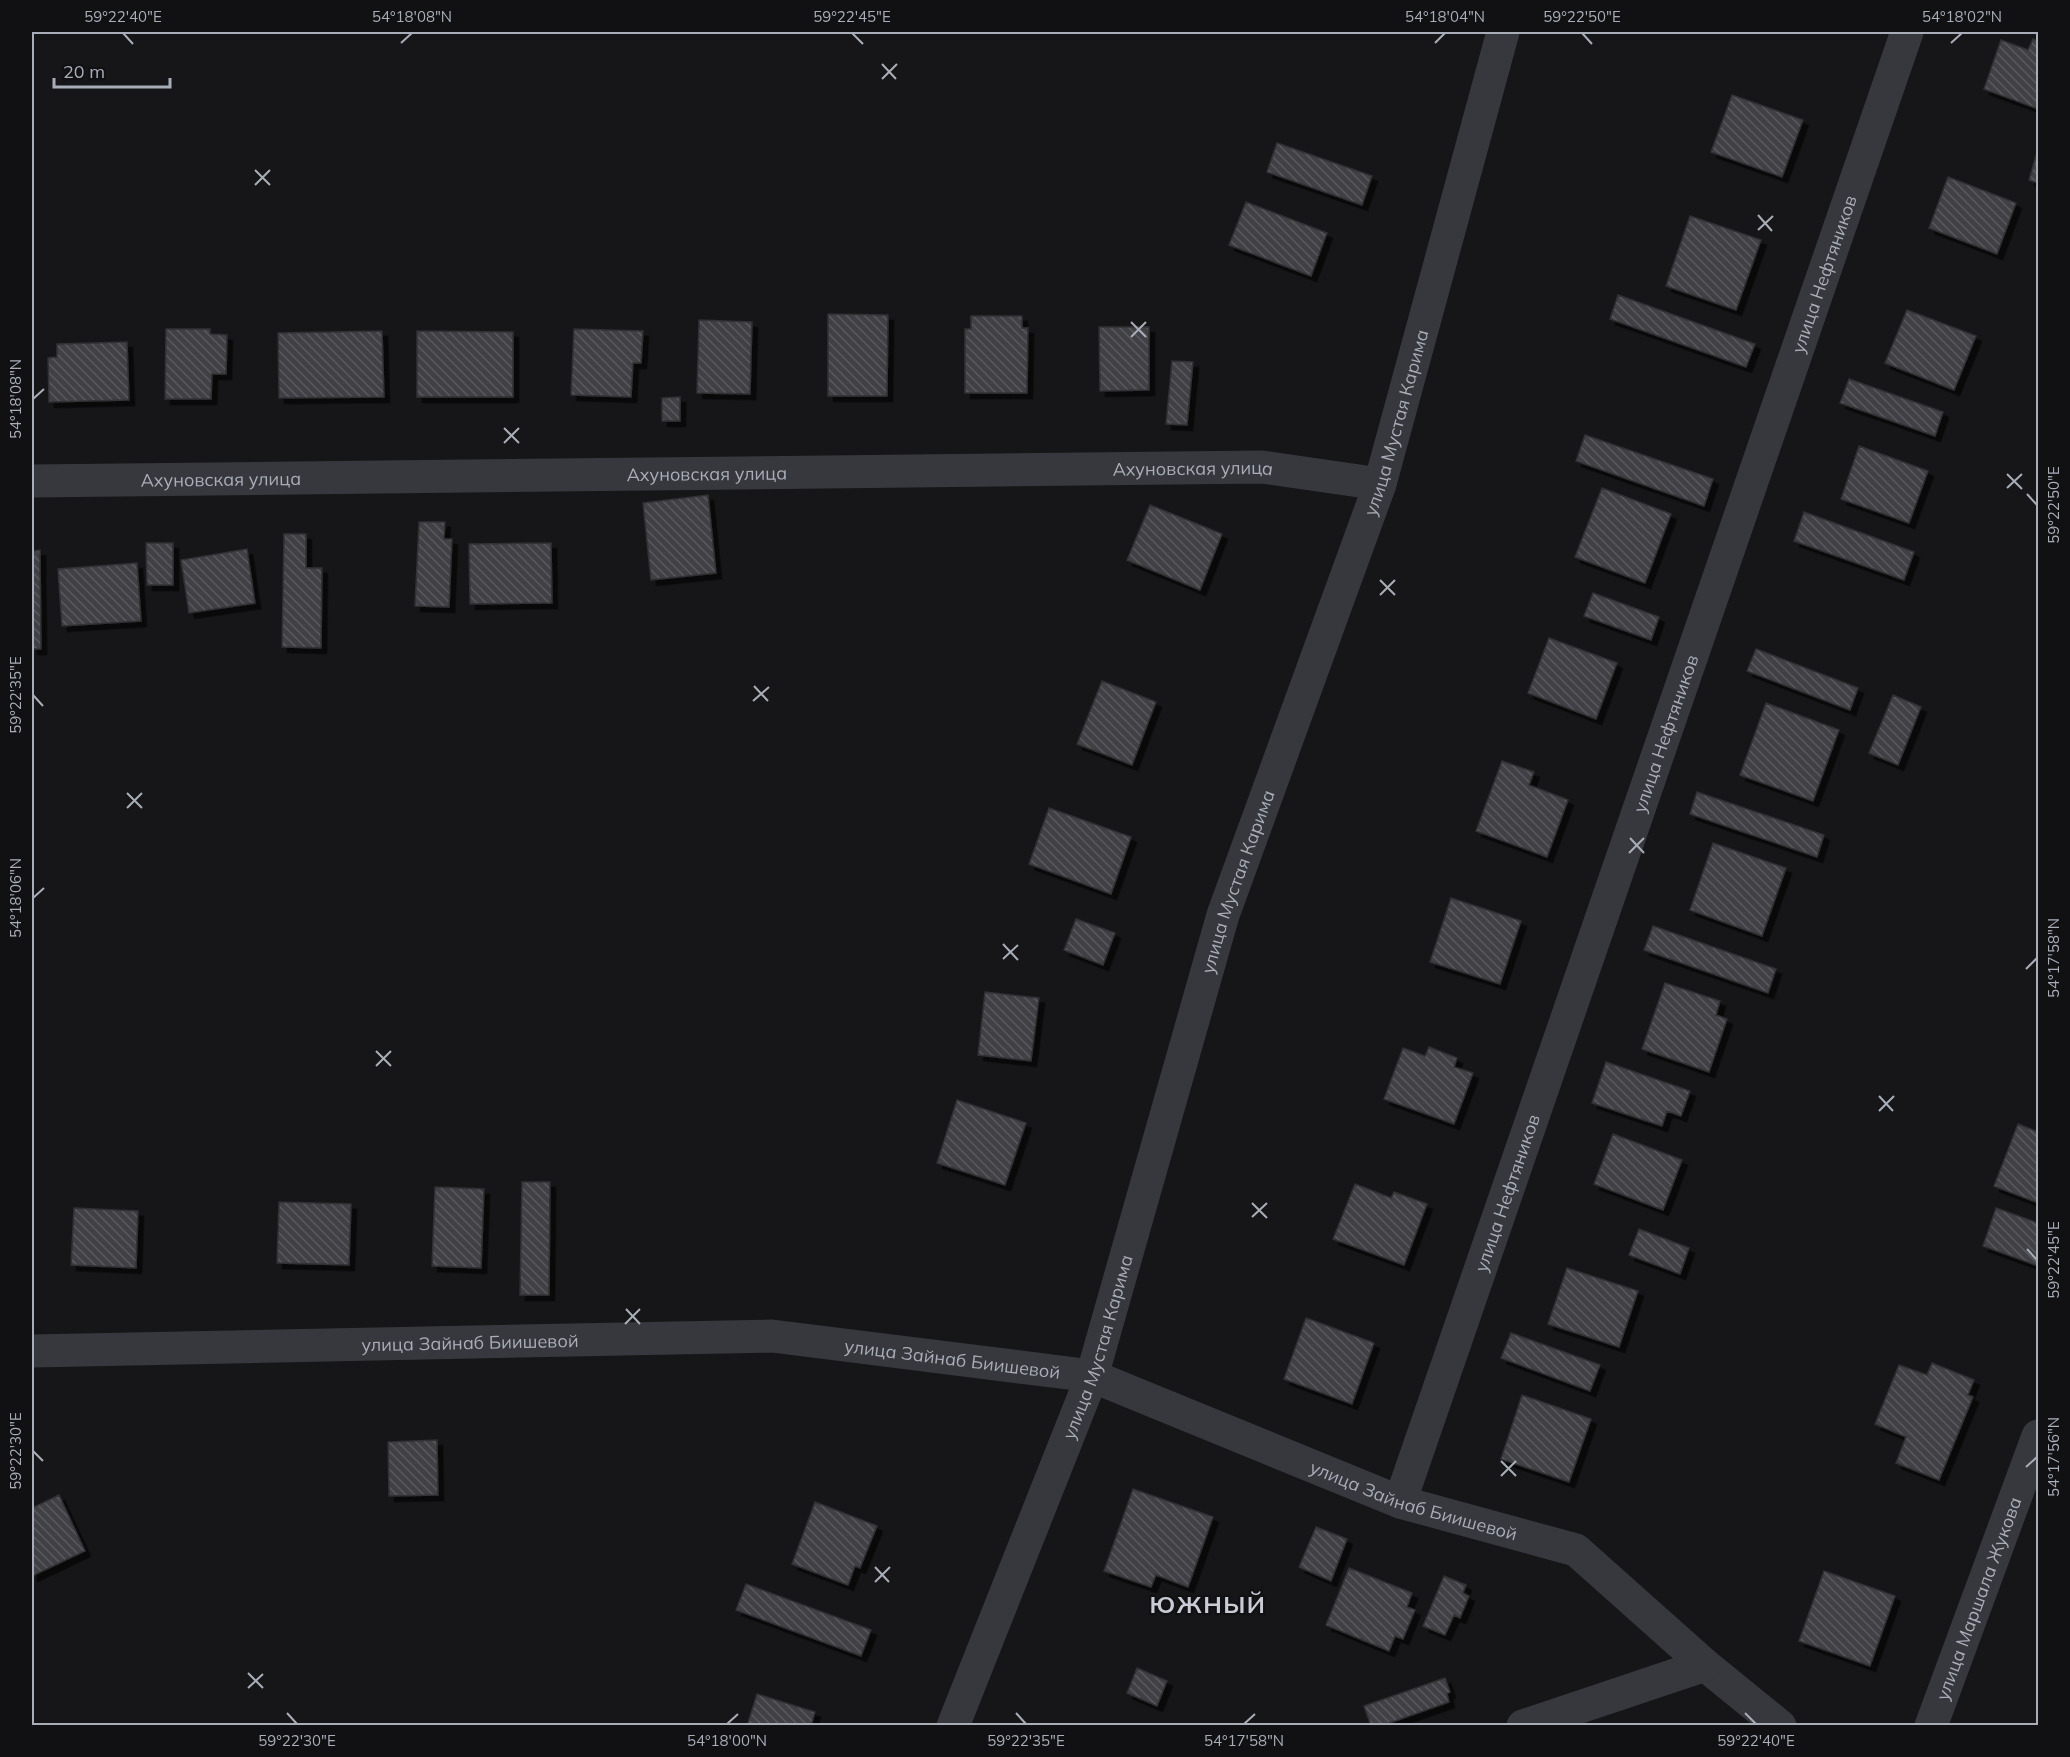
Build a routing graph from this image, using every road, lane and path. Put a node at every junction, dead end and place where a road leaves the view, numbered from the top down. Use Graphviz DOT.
graph roads {
  1 [pos="1503,32"];
  2 [pos="1907,32"];
  3 [pos="32,481"];
  4 [pos="1380,484"];
  5 [pos="32,1351"];
  6 [pos="1092,1376"];
  7 [pos="2038,1436"];
  8 [pos="1400,1502"];
  9 [pos="1705,1665"];
  10 [pos="953,1725"];
  11 [pos="1523,1725"];
  12 [pos="1780,1725"];
  13 [pos="1931,1725"];
  1 -- 4 [label="street, улица Мустая Карима"];
  2 -- 8 [label="street, улица Нефтяников"];
  3 -- 4 [label="street, Ахуновская улица"];
  4 -- 6 [label="street, улица Мустая Карима"];
  5 -- 6 [label="street, улица Зайнаб Биишевой"];
  6 -- 8 [label="street, улица Зайнаб Биишевой"];
  6 -- 10 [label="street, улица Мустая Карима"];
  7 -- 13 [label="street, улица Маршала Жукова"];
  8 -- 9 [label="street, улица Зайнаб Биишевой"];
  9 -- 11 [label="street"];
  9 -- 12 [label="street, улица Зайнаб Биишевой"];
}
